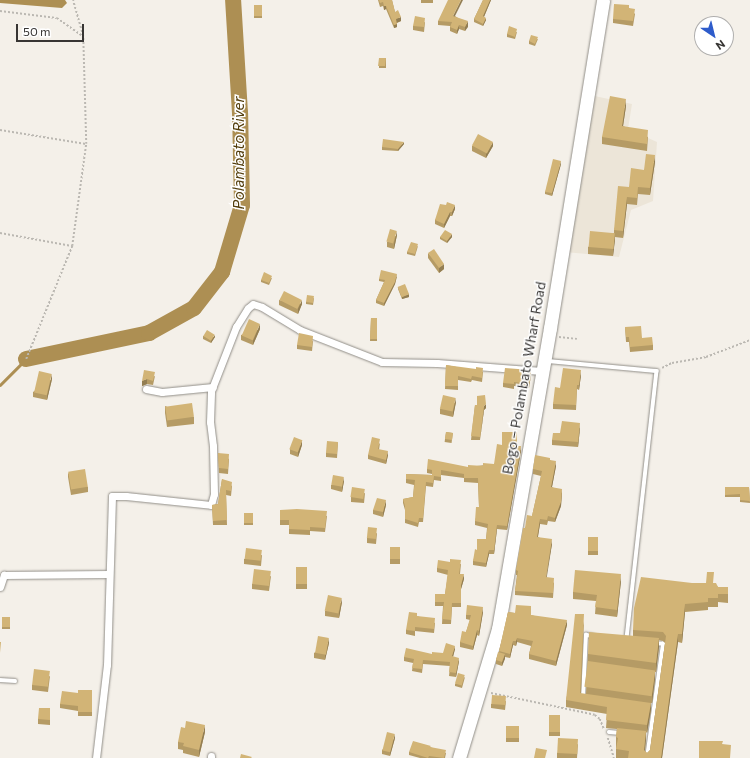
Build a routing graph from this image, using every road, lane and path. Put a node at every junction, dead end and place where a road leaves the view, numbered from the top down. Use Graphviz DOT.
graph roads {
  1 [pos="73,0"];
  2 [pos="603,0"];
  3 [pos="0,11"];
  4 [pos="83,36"];
  5 [pos="0,130"];
  6 [pos="86,144"];
  7 [pos="0,233"];
  8 [pos="72,246"];
  9 [pos="550,328"];
  10 [pos="578,339"];
  11 [pos="750,340"];
  12 [pos="26,359"];
  13 [pos="543,366"];
  14 [pos="657,371"];
  15 [pos="213,387"];
  16 [pos="146,389"];
  17 [pos="109,574"];
  18 [pos="0,587"];
  19 [pos="600,637"];
  20 [pos="620,640"];
  21 [pos="626,641"];
  22 [pos="634,642"];
  23 [pos="648,643"];
  24 [pos="584,666"];
  25 [pos="592,667"];
  26 [pos="652,675"];
  27 [pos="659,676"];
  28 [pos="0,680"];
  29 [pos="15,681"];
  30 [pos="479,691"];
  31 [pos="590,700"];
  32 [pos="647,706"];
  33 [pos="654,706"];
  34 [pos="609,732"];
  35 [pos="623,733"];
  36 [pos="643,736"];
  37 [pos="649,736"];
  38 [pos="96,758"];
  39 [pos="459,758"];
  40 [pos="614,758"];
  41 [pos="647,758"];
  1 -- 4 [label="path"];
  2 -- 9 [label="highway, Bogo – Polambato Wharf Road"];
  3 -- 4 [label="path"];
  4 -- 6 [label="path"];
  5 -- 6 [label="path"];
  6 -- 8 [label="path"];
  7 -- 8 [label="path"];
  8 -- 12 [label="path"];
  9 -- 10 [label="path"];
  9 -- 13 [label="highway, Bogo – Polambato Wharf Road"];
  11 -- 14 [label="path"];
  13 -- 14 [label="lane"];
  13 -- 15 [label="street"];
  13 -- 30 [label="highway, Bogo – Polambato Wharf Road"];
  14 -- 21 [label="lane"];
  15 -- 16 [label="street"];
  15 -- 17 [label="street"];
  17 -- 18 [label="street"];
  17 -- 38 [label="street"];
  19 -- 24 [label="lane"];
  20 -- 21 [label="lane"];
  21 -- 22 [label="lane"];
  23 -- 27 [label="lane"];
  24 -- 25 [label="lane"];
  24 -- 31 [label="lane"];
  26 -- 27 [label="lane"];
  27 -- 33 [label="lane"];
  28 -- 29 [label="lane"];
  30 -- 39 [label="highway, Bogo – Polambato Wharf Road"];
  30 -- 40 [label="path"];
  32 -- 33 [label="lane"];
  33 -- 37 [label="lane"];
  34 -- 35 [label="lane"];
  36 -- 37 [label="lane"];
  37 -- 41 [label="lane"];
}
